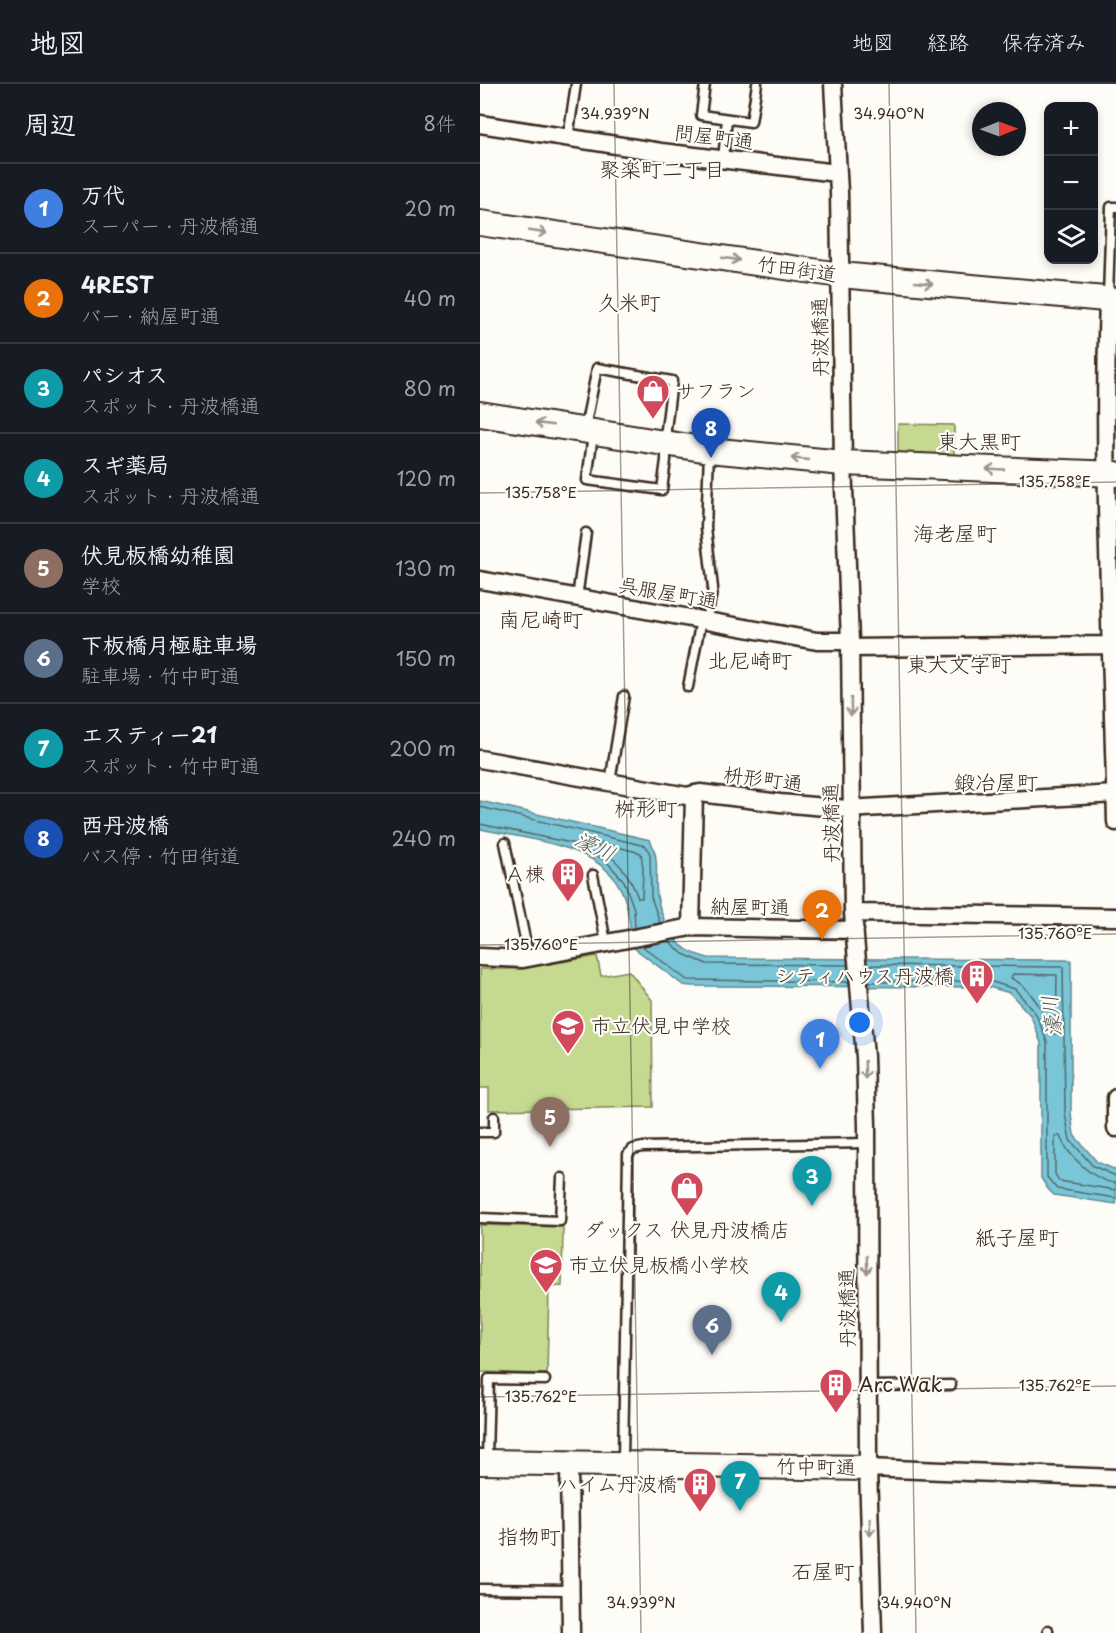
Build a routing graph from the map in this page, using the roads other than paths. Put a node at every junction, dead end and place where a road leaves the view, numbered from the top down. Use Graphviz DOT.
graph roads {
  1 [pos="576,84"];
  2 [pos="705,84"];
  3 [pos="757,84"];
  4 [pos="833,84"];
  5 [pos="727,119"];
  6 [pos="480,124"];
  7 [pos="568,138"];
  8 [pos="723,159"];
  9 [pos="837,174"];
  10 [pos="1116,207"];
  11 [pos="480,223"];
  12 [pos="840,275"];
  13 [pos="1112,300"];
  14 [pos="480,414"];
  15 [pos="589,430"];
  16 [pos="665,444"];
  17 [pos="709,450"];
  18 [pos="843,463"];
  19 [pos="1111,474"];
  20 [pos="586,533"];
  21 [pos="480,580"];
  22 [pos="577,598"];
  23 [pos="704,620"];
  24 [pos="1113,642"];
  25 [pos="850,645"];
  26 [pos="688,687"];
  27 [pos="624,696"];
  28 [pos="480,759"];
  29 [pos="610,782"];
  30 [pos="693,794"];
  31 [pos="1116,794"];
  32 [pos="851,809"];
  33 [pos="1116,822"];
  34 [pos="505,843"];
  35 [pos="592,875"];
  36 [pos="1116,917"];
  37 [pos="854,922"];
  38 [pos="685,927"];
  39 [pos="606,942"];
  40 [pos="480,957"];
  41 [pos="529,958"];
  42 [pos="1116,1098"];
  43 [pos="494,1117"];
  44 [pos="1116,1128"];
  45 [pos="480,1132"];
  46 [pos="867,1143"];
  47 [pos="562,1178"];
  48 [pos="480,1218"];
  49 [pos="545,1380"];
  50 [pos="951,1385"];
  51 [pos="869,1386"];
  52 [pos="483,1462"];
  53 [pos="569,1463"];
  54 [pos="623,1464"];
  55 [pos="868,1468"];
  56 [pos="1116,1478"];
  57 [pos="480,1589"];
  58 [pos="570,1590"];
  59 [pos="571,1633"];
  60 [pos="873,1633"];
  1 -- 7 [label="lane"];
  2 -- 5 [label="lane"];
  3 -- 5 [label="lane"];
  4 -- 9 [label="street, 丹波橋通"];
  5 -- 8 [label="lane"];
  6 -- 7 [label="street, 問屋町通"];
  7 -- 8 [label="street, 問屋町通"];
  8 -- 9 [label="street, 問屋町通"];
  9 -- 12 [label="street, 丹波橋通"];
  10 -- 13 [label="lane"];
  11 -- 12 [label="main road, 竹田街道, one-way"];
  12 -- 13 [label="main road, 竹田街道, one-way"];
  12 -- 18 [label="street, 丹波橋通"];
  13 -- 19 [label="street"];
  15 -- 14 [label="main road, one-way"];
  15 -- 16 [label="main road"];
  15 -- 16 [label="lane"];
  15 -- 16 [label="lane"];
  16 -- 17 [label="main road"];
  18 -- 17 [label="main road, one-way"];
  17 -- 23 [label="lane"];
  19 -- 18 [label="main road, one-way"];
  18 -- 25 [label="street, 丹波橋通"];
  19 -- 24 [label="street"];
  20 -- 22 [label="lane"];
  21 -- 22 [label="street, 呉服屋町通"];
  22 -- 23 [label="street, 呉服屋町通"];
  23 -- 25 [label="street, 呉服屋町通"];
  23 -- 26 [label="lane"];
  24 -- 25 [label="street, 呉服屋町通"];
  24 -- 31 [label="street"];
  25 -- 32 [label="street, 丹波橋通, one-way"];
  27 -- 29 [label="lane"];
  28 -- 29 [label="street, 枡形町通"];
  29 -- 30 [label="street, 枡形町通"];
  30 -- 32 [label="street, 枡形町通"];
  30 -- 38 [label="street"];
  31 -- 32 [label="street, 枡形町通"];
  31 -- 33 [label="street"];
  32 -- 37 [label="street, 丹波橋通"];
  34 -- 41 [label="lane"];
  35 -- 39 [label="lane"];
  36 -- 37 [label="street, 納屋町通"];
  37 -- 38 [label="street, 納屋町通"];
  37 -- 46 [label="street, 丹波橋通, one-way"];
  38 -- 39 [label="street, 納屋町通"];
  39 -- 41 [label="street"];
  40 -- 41 [label="street"];
  42 -- 44 [label="street"];
  43 -- 45 [label="lane"];
  46 -- 51 [label="street, 丹波橋通, one-way"];
  46 -- 54 [label="lane"];
  47 -- 48 [label="lane"];
  49 -- 52 [label="lane"];
  50 -- 51 [label="lane"];
  51 -- 55 [label="street, 丹波橋通"];
  52 -- 53 [label="main road, 竹中町通"];
  53 -- 54 [label="main road, 竹中町通"];
  53 -- 58 [label="street"];
  54 -- 55 [label="main road, 竹中町通"];
  55 -- 56 [label="street, 竹中町通"];
  55 -- 60 [label="street, 丹波橋通, one-way"];
  57 -- 58 [label="lane"];
  58 -- 59 [label="street"];
}
